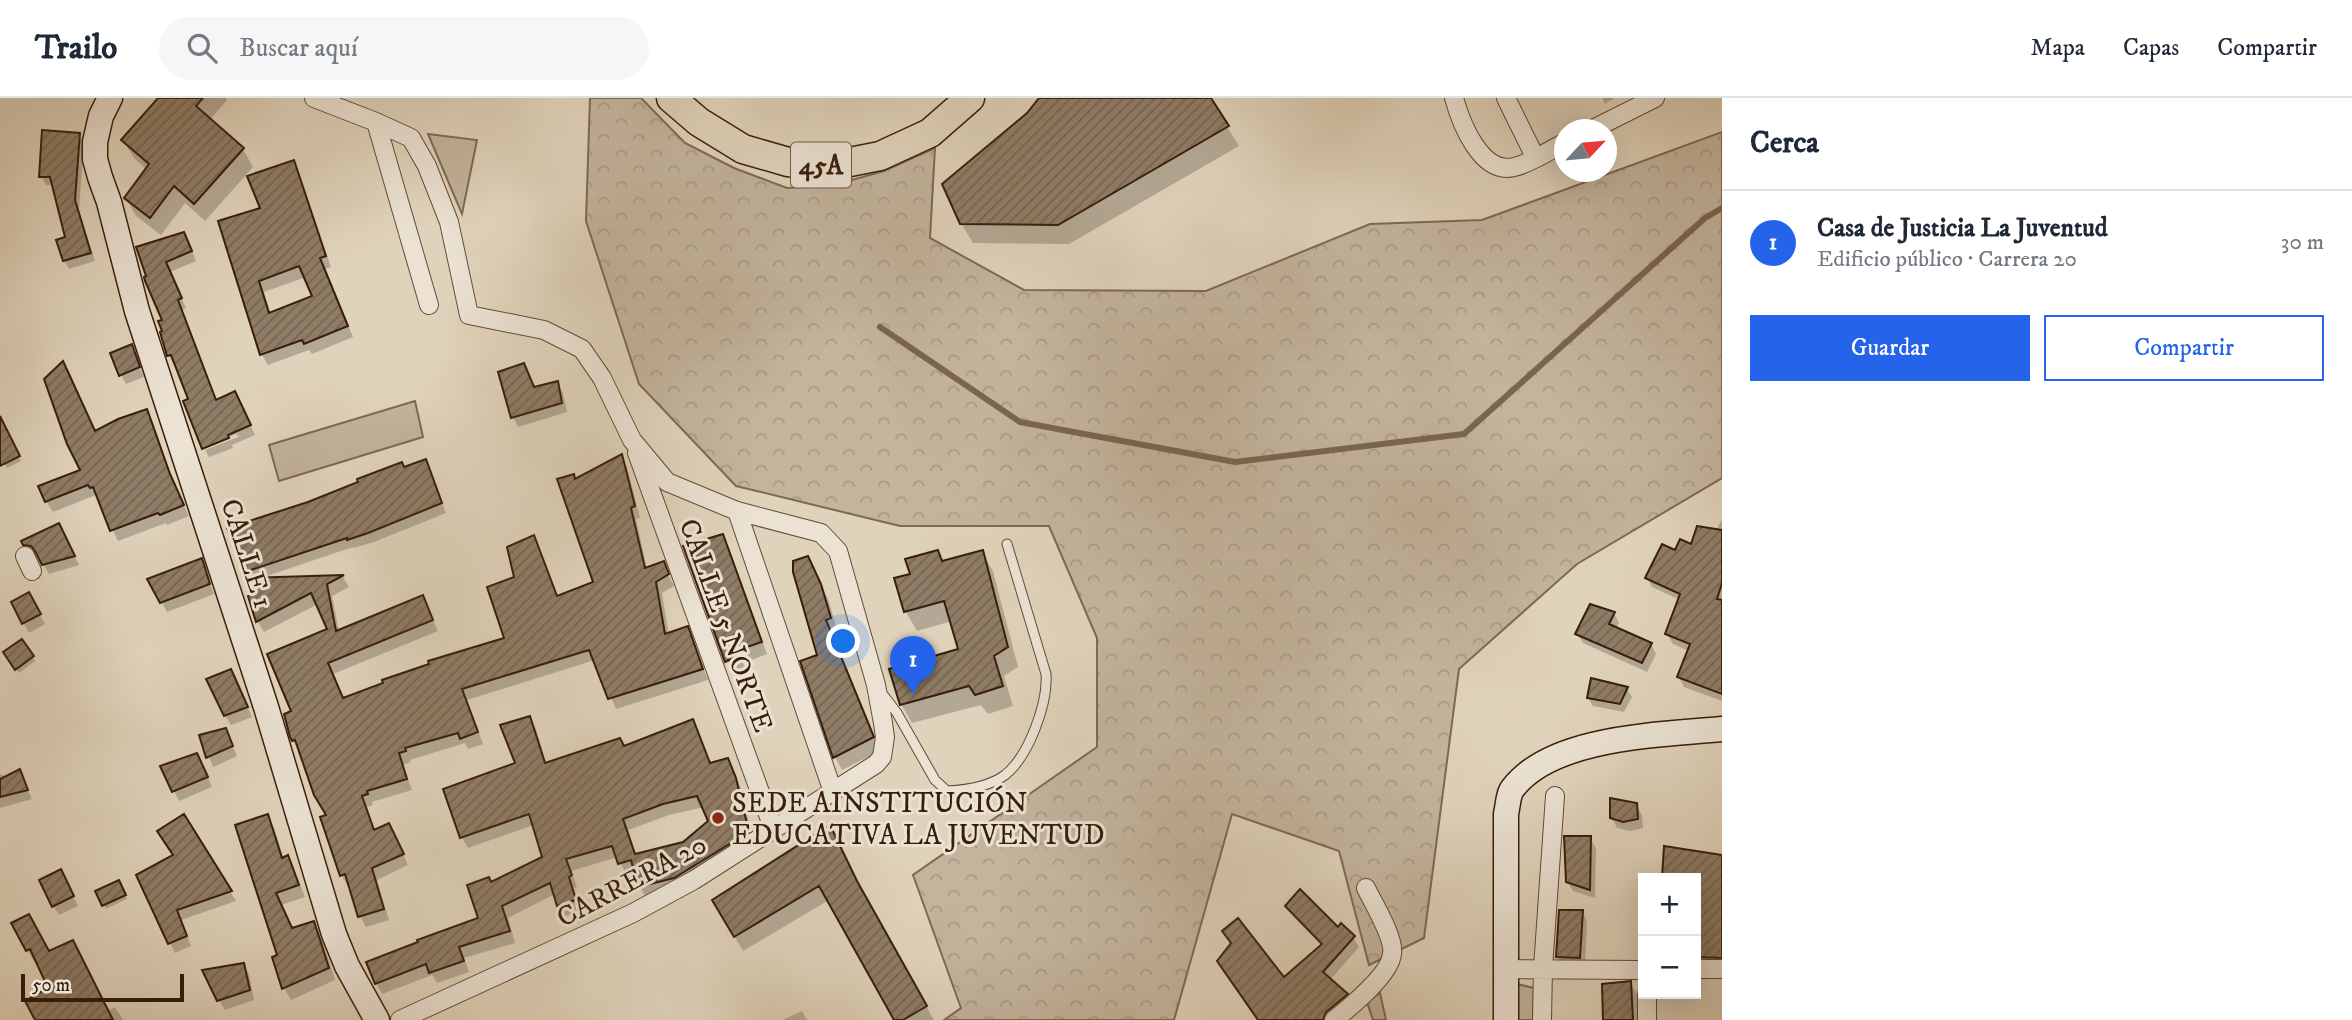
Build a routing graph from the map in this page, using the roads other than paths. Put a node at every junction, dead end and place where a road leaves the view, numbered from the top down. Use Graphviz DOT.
graph roads {
  1 [pos="110,98"];
  2 [pos="314,98"];
  3 [pos="671,98"];
  4 [pos="970,98"];
  5 [pos="1454,98"];
  6 [pos="1506,98"];
  7 [pos="1654,98"];
  8 [pos="1629,104"];
  9 [pos="1607,119"];
  10 [pos="376,122"];
  11 [pos="1554,148"];
  12 [pos="1535,158"];
  13 [pos="429,305"];
  14 [pos="632,440"];
  15 [pos="737,510"];
  16 [pos="1007,544"];
  17 [pos="876,685"];
  18 [pos="1722,729"];
  19 [pos="834,792"];
  20 [pos="1555,796"];
  21 [pos="773,828"];
  22 [pos="1366,888"];
  23 [pos="1543,968"];
  24 [pos="1506,969"];
  25 [pos="1722,969"];
  26 [pos="1638,970"];
  27 [pos="1701,970"];
  28 [pos="1647,999"];
  29 [pos="377,1020"];
  30 [pos="400,1020"];
  31 [pos="1334,1020"];
  32 [pos="1506,1020"];
  33 [pos="1542,1020"];
  34 [pos="1647,1020"];
  1 -- 29 [label="street, CALLE 1"];
  2 -- 10 [label="street"];
  3 -- 4 [label="main road, 45A"];
  5 -- 12 [label="street"];
  6 -- 12 [label="street"];
  7 -- 8 [label="street"];
  8 -- 9 [label="street"];
  10 -- 13 [label="street"];
  10 -- 14 [label="street"];
  11 -- 12 [label="street"];
  14 -- 15 [label="street"];
  14 -- 21 [label="street, CALLE 5 NORTE"];
  15 -- 17 [label="street, CARRERA 20"];
  15 -- 19 [label="street"];
  16 -- 17 [label="lane"];
  17 -- 19 [label="street, CARRERA 20"];
  18 -- 24 [label="street"];
  19 -- 21 [label="street, CARRERA 20"];
  20 -- 23 [label="street"];
  21 -- 30 [label="street, CARRERA 20"];
  22 -- 31 [label="street"];
  23 -- 24 [label="street"];
  23 -- 26 [label="street"];
  23 -- 33 [label="street"];
  24 -- 32 [label="street"];
  25 -- 27 [label="street"];
  28 -- 34 [label="street"];
}
